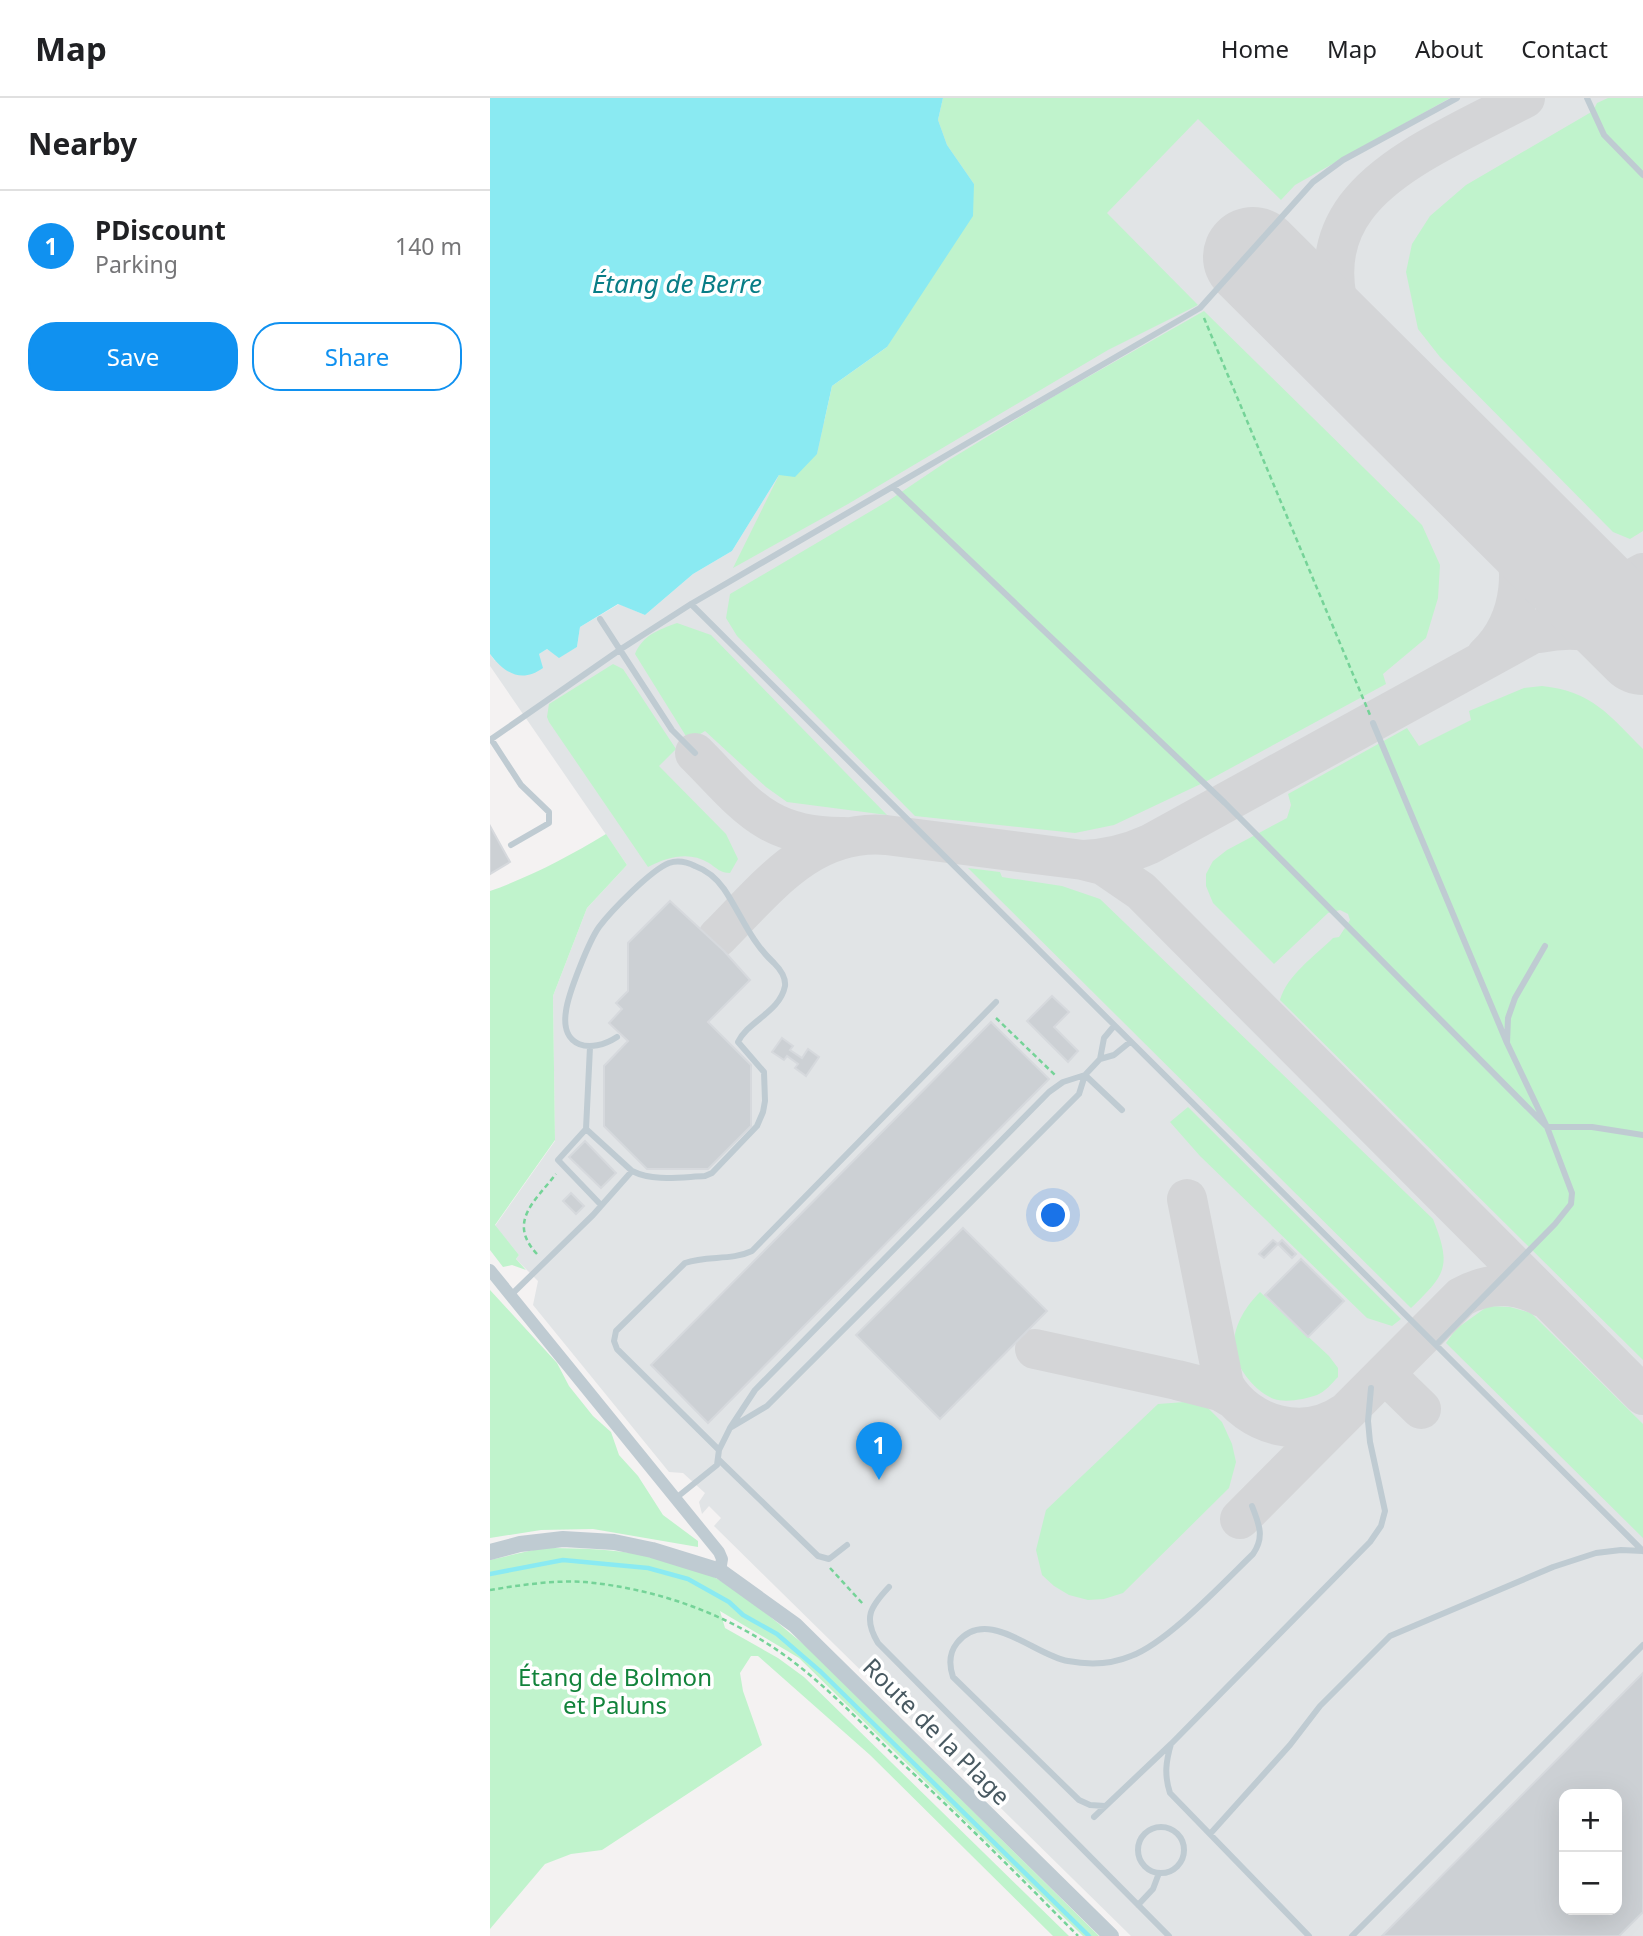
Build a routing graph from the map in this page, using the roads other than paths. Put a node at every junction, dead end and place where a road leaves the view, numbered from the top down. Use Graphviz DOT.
graph roads {
  1 [pos="1457,98"];
  2 [pos="1587,98"];
  3 [pos="1643,175"];
  4 [pos="893,487"];
  5 [pos="691,604"];
  6 [pos="600,619"];
  7 [pos="621,649"];
  8 [pos="1373,723"];
  9 [pos="491,739"];
  10 [pos="695,753"];
  11 [pos="511,845"];
  12 [pos="1545,946"];
  13 [pos="996,1002"];
  14 [pos="1114,1026"];
  15 [pos="617,1037"];
  16 [pos="1130,1042"];
  17 [pos="1507,1043"];
  18 [pos="590,1047"];
  19 [pos="1100,1059"];
  20 [pos="1085,1074"];
  21 [pos="1122,1110"];
  22 [pos="1546,1127"];
  23 [pos="586,1129"];
  24 [pos="1643,1135"];
  25 [pos="632,1171"];
  26 [pos="601,1205"];
  27 [pos="490,1270"];
  28 [pos="511,1295"];
  29 [pos="1436,1345"];
  30 [pos="1371,1388"];
  31 [pos="730,1428"];
  32 [pos="719,1450"];
  33 [pos="719,1460"];
  34 [pos="676,1498"];
  35 [pos="1252,1506"];
  36 [pos="847,1545"];
  37 [pos="1643,1551"];
  38 [pos="490,1552"];
  39 [pos="720,1571"];
  40 [pos="889,1587"];
  41 [pos="1643,1645"];
  42 [pos="1171,1744"];
  43 [pos="1105,1806"];
  44 [pos="1094,1817"];
  45 [pos="1210,1834"];
  46 [pos="1159,1873"];
  47 [pos="1138,1905"];
  48 [pos="1111,1936"];
  49 [pos="1169,1936"];
  50 [pos="1309,1936"];
  51 [pos="1352,1936"];
  1 -- 4 [label="lane"];
  2 -- 3 [label="lane"];
  4 -- 5 [label="lane"];
  4 -- 22 [label="lane"];
  5 -- 7 [label="lane"];
  5 -- 14 [label="lane"];
  6 -- 7 [label="lane"];
  7 -- 9 [label="lane"];
  7 -- 10 [label="lane"];
  8 -- 17 [label="lane"];
  9 -- 11 [label="lane"];
  12 -- 17 [label="lane"];
  13 -- 32 [label="lane"];
  14 -- 16 [label="lane"];
  14 -- 19 [label="lane"];
  15 -- 18 [label="lane"];
  16 -- 19 [label="lane"];
  16 -- 29 [label="lane"];
  17 -- 22 [label="lane"];
  18 -- 23 [label="lane"];
  18 -- 25 [label="lane"];
  19 -- 20 [label="lane"];
  20 -- 21 [label="lane"];
  20 -- 31 [label="lane"];
  20 -- 31 [label="lane"];
  22 -- 24 [label="lane"];
  22 -- 29 [label="lane"];
  23 -- 25 [label="lane"];
  23 -- 26 [label="lane"];
  25 -- 26 [label="lane"];
  26 -- 28 [label="lane"];
  27 -- 28 [label="street"];
  28 -- 34 [label="street"];
  29 -- 37 [label="lane"];
  30 -- 42 [label="lane"];
  31 -- 32 [label="lane"];
  32 -- 33 [label="lane"];
  33 -- 34 [label="lane"];
  33 -- 36 [label="lane"];
  34 -- 39 [label="street"];
  35 -- 43 [label="lane"];
  37 -- 45 [label="lane"];
  38 -- 39 [label="street, Route de la Plage"];
  39 -- 48 [label="street, Route de la Plage"];
  40 -- 47 [label="lane"];
  41 -- 51 [label="lane"];
  42 -- 43 [label="lane"];
  42 -- 45 [label="lane"];
  43 -- 44 [label="lane"];
  45 -- 50 [label="lane"];
  46 -- 46 [label="lane"];
  46 -- 47 [label="lane"];
  47 -- 49 [label="lane"];
}
